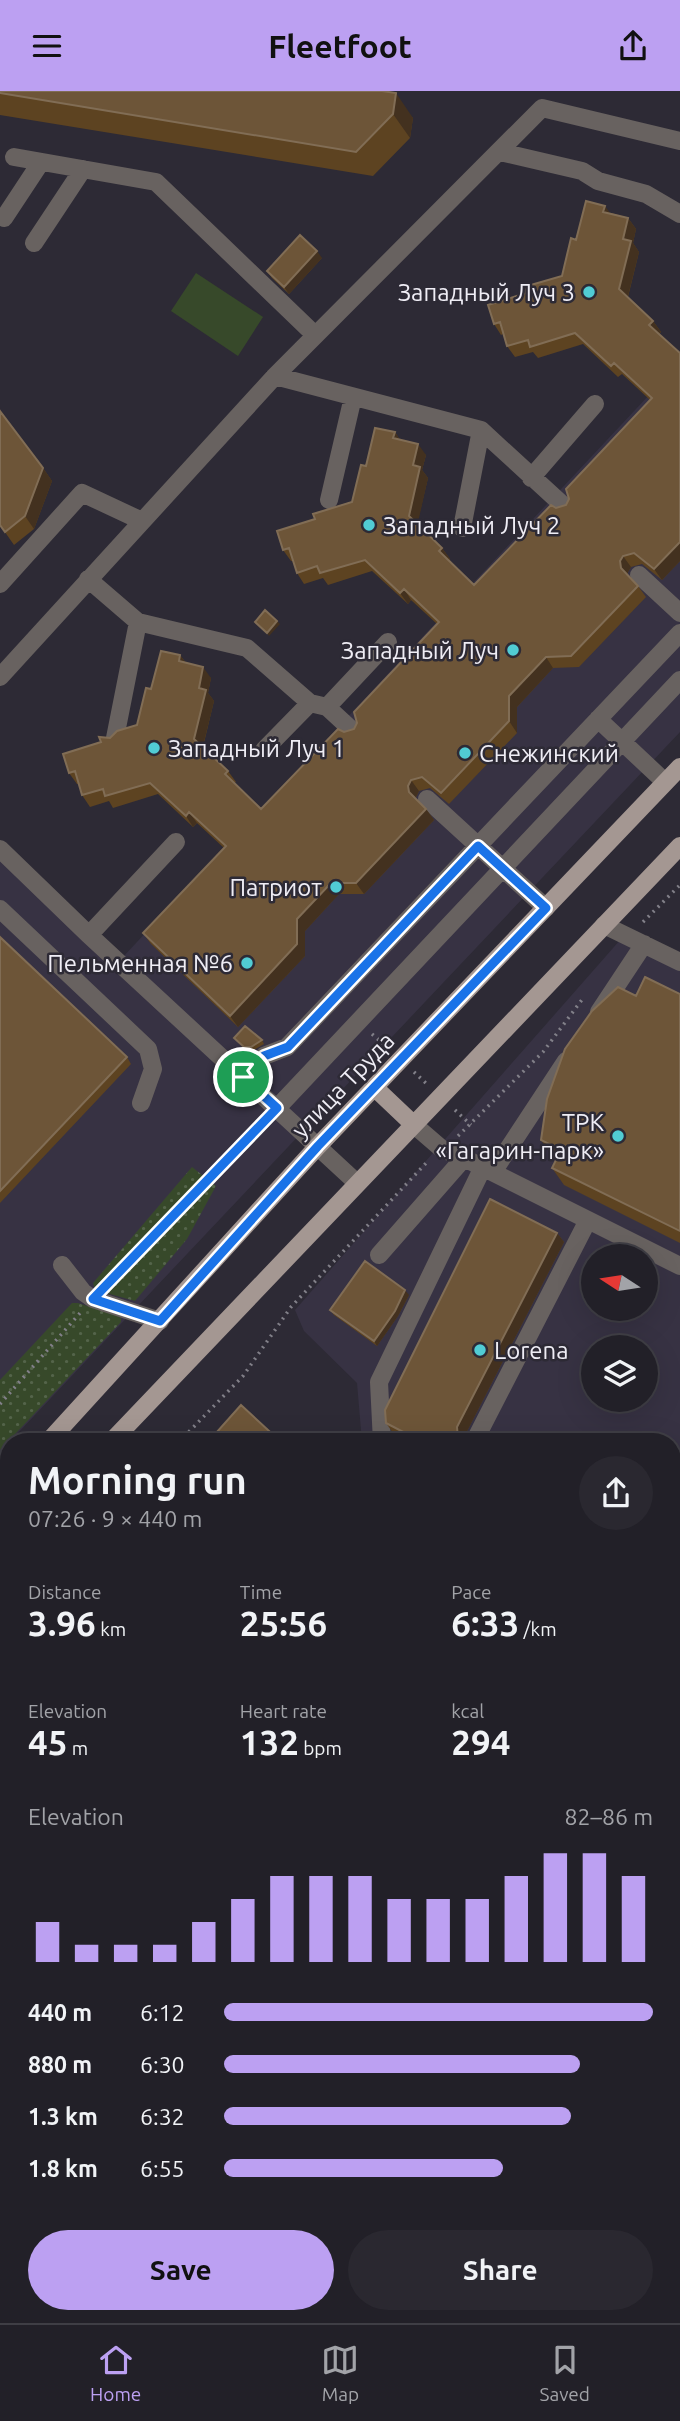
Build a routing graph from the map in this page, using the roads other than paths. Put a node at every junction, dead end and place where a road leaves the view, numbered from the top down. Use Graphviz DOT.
graph roads {
  1 [pos="680,141"];
  2 [pos="500,152"];
  3 [pos="14,157"];
  4 [pos="41,162"];
  5 [pos="83,169"];
  6 [pos="680,214"];
  7 [pos="4,218"];
  8 [pos="34,243"];
  9 [pos="315,335"];
  10 [pos="275,376"];
  11 [pos="353,397"];
  12 [pos="595,404"];
  13 [pos="481,430"];
  14 [pos="531,478"];
  15 [pos="329,500"];
  16 [pos="566,508"];
  17 [pos="142,521"];
  18 [pos="462,527"];
  19 [pos="639,575"];
  20 [pos="88,579"];
  21 [pos="0,583"];
  22 [pos="680,613"];
  23 [pos="138,622"];
  24 [pos="680,633"];
  25 [pos="387,642"];
  26 [pos="0,677"];
  27 [pos="680,680"];
  28 [pos="318,705"];
  29 [pos="598,719"];
  30 [pos="354,732"];
  31 [pos="115,738"];
  32 [pos="623,743"];
  33 [pos="264,750"];
  34 [pos="680,767"];
  35 [pos="665,782"];
  36 [pos="428,799"];
  37 [pos="176,842"];
  38 [pos="478,846"];
  39 [pos="680,846"];
  40 [pos="0,849"];
  41 [pos="503,870"];
  42 [pos="546,908"];
  43 [pos="0,909"];
  44 [pos="604,925"];
  45 [pos="89,935"];
  46 [pos="644,944"];
  47 [pos="677,958"];
  48 [pos="591,1024"];
  49 [pos="576,1047"];
  50 [pos="243,1077"];
  51 [pos="374,1087"];
  52 [pos="141,1103"];
  53 [pos="277,1108"];
  54 [pos="414,1124"];
  55 [pos="318,1146"];
  56 [pos="464,1158"];
  57 [pos="488,1170"];
  58 [pos="358,1183"];
  59 [pos="588,1220"];
  60 [pos="379,1255"];
  61 [pos="62,1265"];
  62 [pos="680,1266"];
  63 [pos="160,1321"];
  64 [pos="56,1433"];
  65 [pos="120,1433"];
  66 [pos="382,1433"];
  67 [pos="479,1433"];
  1 -- 2 [label="lane"];
  2 -- 6 [label="lane"];
  2 -- 9 [label="lane"];
  3 -- 4 [label="lane"];
  4 -- 5 [label="lane"];
  4 -- 7 [label="lane"];
  5 -- 8 [label="lane"];
  5 -- 9 [label="lane"];
  9 -- 10 [label="lane"];
  10 -- 11 [label="lane"];
  10 -- 17 [label="lane"];
  11 -- 13 [label="lane"];
  11 -- 15 [label="lane"];
  12 -- 14 [label="lane"];
  13 -- 14 [label="lane"];
  13 -- 18 [label="lane"];
  14 -- 16 [label="lane"];
  17 -- 20 [label="lane"];
  17 -- 21 [label="lane"];
  19 -- 22 [label="lane"];
  20 -- 23 [label="lane"];
  20 -- 26 [label="lane"];
  23 -- 28 [label="lane"];
  23 -- 31 [label="lane"];
  24 -- 29 [label="lane"];
  25 -- 28 [label="lane"];
  27 -- 32 [label="lane"];
  28 -- 30 [label="lane"];
  28 -- 33 [label="lane"];
  29 -- 32 [label="lane"];
  29 -- 38 [label="lane"];
  32 -- 35 [label="lane"];
  32 -- 41 [label="lane"];
  34 -- 35 [label="main road, улица Труда"];
  35 -- 42 [label="main road, улица Труда"];
  36 -- 38 [label="lane"];
  37 -- 45 [label="lane"];
  38 -- 41 [label="lane"];
  38 -- 50 [label="lane"];
  39 -- 44 [label="main road"];
  40 -- 45 [label="lane"];
  41 -- 42 [label="lane"];
  41 -- 53 [label="lane"];
  42 -- 51 [label="main road, улица Труда"];
  43 -- 52 [label="lane"];
  44 -- 46 [label="lane"];
  44 -- 54 [label="main road"];
  45 -- 50 [label="lane"];
  46 -- 47 [label="lane"];
  46 -- 48 [label="lane"];
  49 -- 57 [label="lane"];
  50 -- 53 [label="lane"];
  51 -- 54 [label="main road"];
  51 -- 55 [label="main road, улица Труда"];
  53 -- 55 [label="lane"];
  54 -- 56 [label="lane"];
  54 -- 58 [label="main road"];
  55 -- 58 [label="lane"];
  55 -- 63 [label="main road, улица Труда"];
  56 -- 57 [label="lane"];
  56 -- 60 [label="lane"];
  57 -- 59 [label="lane"];
  57 -- 66 [label="lane"];
  58 -- 65 [label="main road"];
  59 -- 62 [label="lane"];
  59 -- 67 [label="lane"];
  61 -- 63 [label="lane"];
  63 -- 64 [label="main road, улица Труда"];
}
